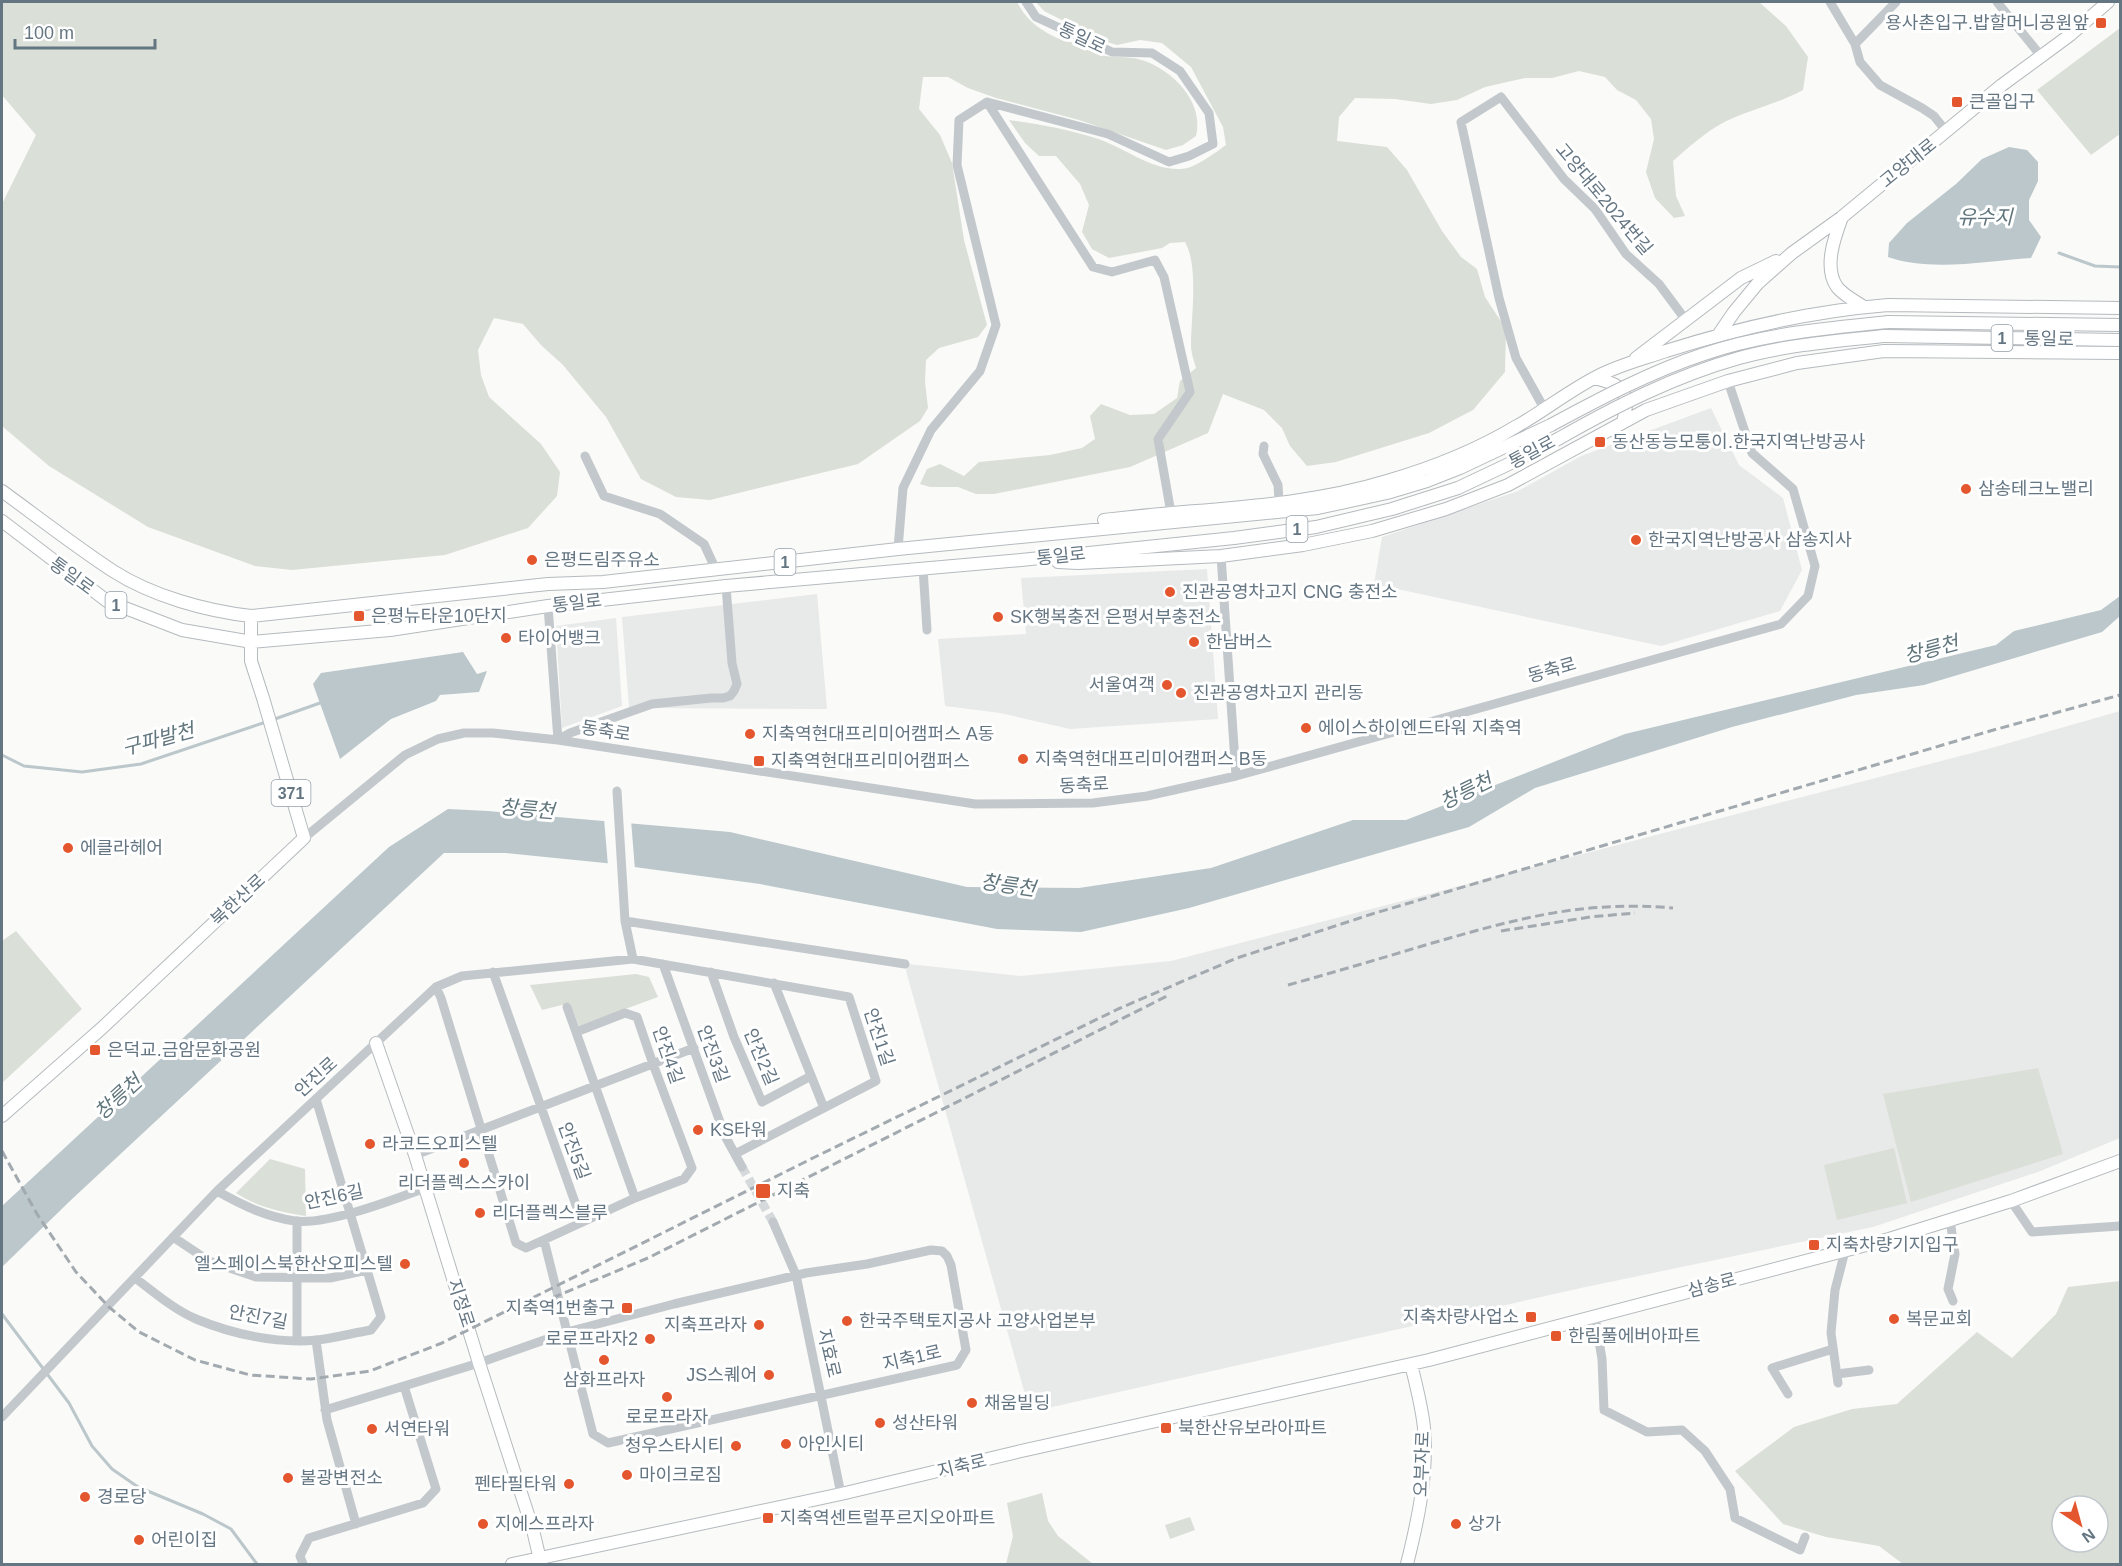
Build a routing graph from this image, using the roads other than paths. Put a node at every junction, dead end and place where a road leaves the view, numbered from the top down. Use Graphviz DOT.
graph roads {
  1 [pos="1026,2"];
  2 [pos="1830,2"];
  3 [pos="1896,2"];
  4 [pos="1997,2"];
  5 [pos="2102,3"];
  6 [pos="1855,44"];
  7 [pos="2041,56"];
  8 [pos="1501,97"];
  9 [pos="987,102"];
  10 [pos="1946,131"];
  11 [pos="1842,217"];
  12 [pos="1792,253"];
  13 [pos="1864,307"];
  14 [pos="2121,308"];
  15 [pos="1685,319"];
  16 [pos="2121,325"];
  17 [pos="1719,334"];
  18 [pos="2121,340"];
  19 [pos="2121,352"];
  20 [pos="1628,364"];
  21 [pos="1594,378"];
  22 [pos="1728,381"];
  23 [pos="1545,410"];
  24 [pos="1623,422"];
  25 [pos="1264,446"];
  26 [pos="585,456"];
  27 [pos="2,491"];
  28 [pos="1279,502"];
  29 [pos="1171,513"];
  30 [pos="2,522"];
  31 [pos="1023,537"];
  32 [pos="898,549"];
  33 [pos="1221,556"];
  34 [pos="1021,560"];
  35 [pos="923,568"];
  36 [pos="716,570"];
  37 [pos="726,586"];
  38 [pos="548,606"];
  39 [pos="251,616"];
  40 [pos="927,630"];
  41 [pos="252,642"];
  42 [pos="558,741"];
  43 [pos="1236,776"];
  44 [pos="617,796"];
  45 [pos="304,838"];
  46 [pos="625,921"];
  47 [pos="633,959"];
  48 [pos="663,964"];
  49 [pos="905,964"];
  50 [pos="492,972"];
  51 [pos="711,972"];
  52 [pos="774,983"];
  53 [pos="436,987"];
  54 [pos="567,1006"];
  55 [pos="576,1032"];
  56 [pos="376,1043"];
  57 [pos="694,1048"];
  58 [pos="653,1064"];
  59 [pos="811,1076"];
  60 [pos="595,1086"];
  61 [pos="316,1099"];
  62 [pos="540,1107"];
  63 [pos="824,1108"];
  64 [pos="2,1116"];
  65 [pos="481,1130"];
  66 [pos="735,1154"];
  67 [pos="415,1155"];
  68 [pos="2121,1161"];
  69 [pos="742,1167"];
  70 [pos="425,1188"];
  71 [pos="217,1191"];
  72 [pos="635,1198"];
  73 [pos="2011,1201"];
  74 [pos="349,1213"];
  75 [pos="1950,1220"];
  76 [pos="297,1221"];
  77 [pos="582,1222"];
  78 [pos="773,1222"];
  79 [pos="2121,1226"];
  80 [pos="173,1237"];
  81 [pos="544,1240"];
  82 [pos="1845,1251"];
  83 [pos="367,1270"];
  84 [pos="796,1275"];
  85 [pos="135,1278"];
  86 [pos="296,1279"];
  87 [pos="1953,1301"];
  88 [pos="1595,1317"];
  89 [pos="567,1332"];
  90 [pos="297,1340"];
  91 [pos="316,1340"];
  92 [pos="1833,1349"];
  93 [pos="479,1363"];
  94 [pos="1411,1364"];
  95 [pos="1869,1370"];
  96 [pos="404,1386"];
  97 [pos="1788,1394"];
  98 [pos="822,1395"];
  99 [pos="325,1410"];
  100 [pos="2,1417"];
  101 [pos="841,1494"];
  102 [pos="356,1524"];
  103 [pos="1805,1537"];
  104 [pos="540,1562"];
  105 [pos="303,1564"];
  106 [pos="512,1564"];
  107 [pos="1407,1564"];
  1 -- 9 [label="street, 통일로"];
  2 -- 6 [label="street"];
  3 -- 6 [label="street"];
  4 -- 7 [label="street"];
  5 -- 7 [label="main road, 고양대로"];
  6 -- 10 [label="street"];
  7 -- 10 [label="main road, 고양대로"];
  8 -- 15 [label="street, 고양대로2024번길"];
  8 -- 23 [label="street, 통일로"];
  9 -- 29 [label="street"];
  9 -- 32 [label="street"];
  10 -- 11 [label="main road, 고양대로"];
  11 -- 12 [label="main road, 고양대로"];
  11 -- 13 [label="main road"];
  12 -- 15 [label="main road"];
  12 -- 17 [label="main road, 고양대로"];
  13 -- 14 [label="main road"];
  13 -- 17 [label="main road"];
  15 -- 20 [label="main road"];
  16 -- 31 [label="main road, 통일로 / 1, bridge"];
  17 -- 20 [label="main road"];
  17 -- 22 [label="main road"];
  18 -- 34 [label="main road, 통일로 / 1, bridge"];
  19 -- 22 [label="main road"];
  20 -- 21 [label="main road"];
  21 -- 23 [label="main road"];
  21 -- 24 [label="main road"];
  22 -- 24 [label="main road"];
  22 -- 43 [label="street, 동축로"];
  23 -- 28 [label="main road"];
  24 -- 33 [label="main road"];
  25 -- 28 [label="street"];
  26 -- 36 [label="street"];
  27 -- 39 [label="main road, 통일로 / 1"];
  28 -- 29 [label="main road"];
  29 -- 31 [label="main road"];
  30 -- 41 [label="main road, 통일로 / 1"];
  31 -- 32 [label="main road, 통일로 / 1"];
  32 -- 36 [label="main road, 통일로 / 1"];
  33 -- 34 [label="main road"];
  33 -- 43 [label="street"];
  34 -- 35 [label="main road, 통일로 / 1"];
  35 -- 37 [label="main road, 통일로 / 1"];
  35 -- 40 [label="street"];
  36 -- 39 [label="main road, 통일로 / 1"];
  37 -- 38 [label="main road, 통일로 / 1"];
  37 -- 42 [label="street"];
  38 -- 41 [label="main road, 통일로 / 1"];
  38 -- 42 [label="street"];
  39 -- 41 [label="main road, 371"];
  41 -- 45 [label="main road, 371"];
  42 -- 43 [label="street, 동축로"];
  42 -- 45 [label="street, 동축로"];
  44 -- 46 [label="street"];
  45 -- 64 [label="main road, 북한산로"];
  46 -- 47 [label="street"];
  46 -- 49 [label="street"];
  47 -- 48 [label="street, 안진로"];
  47 -- 50 [label="street, 안진로"];
  48 -- 51 [label="street, 안진1길"];
  48 -- 57 [label="street, 안진3길"];
  50 -- 53 [label="street, 안진로"];
  50 -- 62 [label="street, 안진5길"];
  51 -- 52 [label="street, 안진1길"];
  51 -- 59 [label="street, 안진2길"];
  52 -- 59 [label="street"];
  52 -- 63 [label="street, 안진1길"];
  53 -- 56 [label="street, 안진로"];
  53 -- 65 [label="street"];
  54 -- 55 [label="street"];
  55 -- 58 [label="street, 안진4길"];
  55 -- 60 [label="street"];
  56 -- 61 [label="street, 안진로"];
  56 -- 67 [label="main road, 지정로"];
  57 -- 58 [label="street"];
  57 -- 66 [label="street, 안진3길"];
  58 -- 60 [label="street"];
  58 -- 72 [label="street, 안진4길"];
  59 -- 63 [label="street"];
  60 -- 62 [label="street"];
  60 -- 72 [label="street"];
  61 -- 71 [label="street, 안진로"];
  61 -- 74 [label="street"];
  62 -- 65 [label="street"];
  62 -- 77 [label="street, 안진5길"];
  63 -- 66 [label="street, 안진1길"];
  65 -- 67 [label="street"];
  65 -- 81 [label="street"];
  66 -- 69 [label="street"];
  67 -- 70 [label="main road, 지정로"];
  68 -- 73 [label="main road, 삼송로"];
  70 -- 74 [label="street, 안진6길"];
  70 -- 93 [label="main road, 지정로"];
  71 -- 76 [label="street, 안진6길"];
  71 -- 80 [label="street, 안진로"];
  72 -- 77 [label="street"];
  73 -- 75 [label="main road, 삼송로"];
  73 -- 79 [label="street"];
  74 -- 76 [label="street, 안진6길"];
  74 -- 83 [label="street"];
  75 -- 82 [label="main road, 삼송로"];
  75 -- 87 [label="street"];
  76 -- 86 [label="street"];
  77 -- 81 [label="street"];
  78 -- 84 [label="street, 지효로"];
  80 -- 85 [label="street, 안진로"];
  80 -- 86 [label="street"];
  81 -- 89 [label="street"];
  82 -- 88 [label="main road, 삼송로"];
  82 -- 92 [label="street"];
  83 -- 86 [label="street"];
  83 -- 91 [label="street, 안진7길"];
  84 -- 89 [label="street, 지축1로"];
  84 -- 98 [label="street, 지효로"];
  84 -- 98 [label="street, 지축1로"];
  85 -- 90 [label="street, 안진7길"];
  85 -- 100 [label="street, 안진로"];
  86 -- 90 [label="street"];
  88 -- 94 [label="main road, 삼송로"];
  88 -- 103 [label="street"];
  89 -- 93 [label="street, 지축1로"];
  89 -- 98 [label="street, 지축1로"];
  90 -- 91 [label="street, 안진7길"];
  91 -- 99 [label="street"];
  92 -- 95 [label="street"];
  92 -- 97 [label="street"];
  93 -- 96 [label="street, 지축1로"];
  93 -- 104 [label="main road, 지정로"];
  94 -- 101 [label="main road, 지축로"];
  94 -- 107 [label="main road, 오부자로"];
  96 -- 99 [label="street, 지축1로"];
  96 -- 102 [label="street"];
  98 -- 101 [label="street, 지효로"];
  99 -- 102 [label="street"];
  101 -- 104 [label="main road, 지축로"];
  102 -- 105 [label="street"];
  104 -- 106 [label="main road, 지축로"];
}
